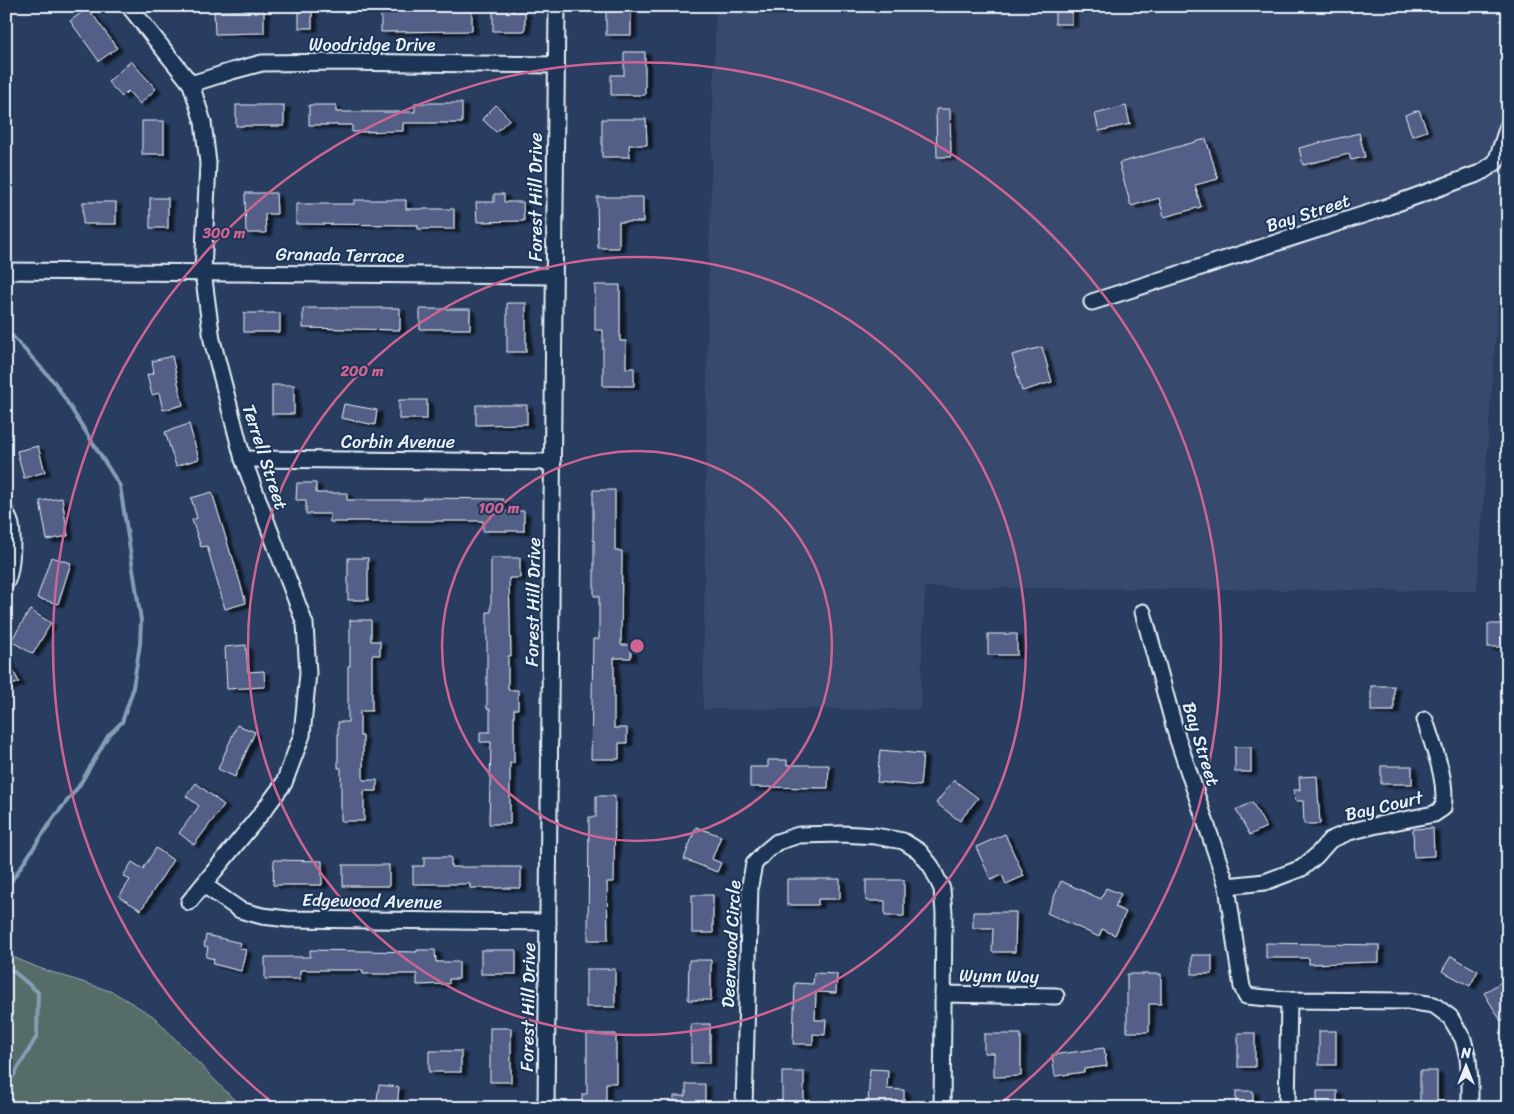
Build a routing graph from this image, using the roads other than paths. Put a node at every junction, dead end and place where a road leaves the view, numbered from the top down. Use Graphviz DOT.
graph roads {
  1 [pos="129,6"];
  2 [pos="557,6"];
  3 [pos="556,65"];
  4 [pos="191,84"];
  5 [pos="1508,126"];
  6 [pos="6,271"];
  7 [pos="203,272"];
  8 [pos="554,276"];
  9 [pos="1092,302"];
  10 [pos="243,459"];
  11 [pos="553,462"];
  12 [pos="6,513"];
  13 [pos="6,582"];
  14 [pos="1143,612"];
  15 [pos="1425,720"];
  16 [pos="204,885"];
  17 [pos="1227,886"];
  18 [pos="189,902"];
  19 [pos="548,922"];
  20 [pos="943,994"];
  21 [pos="1056,996"];
  22 [pos="1289,1000"];
  23 [pos="546,1108"];
  24 [pos="744,1108"];
  25 [pos="942,1108"];
  26 [pos="1287,1108"];
  27 [pos="1470,1108"];
  1 -- 4 [label="street, Terrell Street"];
  2 -- 3 [label="street, Forest Hill Drive"];
  3 -- 4 [label="street, Woodridge Drive"];
  3 -- 8 [label="street, Forest Hill Drive"];
  4 -- 7 [label="street, Terrell Street"];
  5 -- 9 [label="street, Bay Street"];
  6 -- 7 [label="street, Granada Terrace"];
  7 -- 8 [label="street, Granada Terrace"];
  7 -- 10 [label="street, Terrell Street"];
  8 -- 11 [label="street, Forest Hill Drive"];
  10 -- 11 [label="street, Corbin Avenue"];
  10 -- 16 [label="street, Terrell Street"];
  11 -- 19 [label="street, Forest Hill Drive"];
  12 -- 13 [label="street"];
  14 -- 17 [label="street, Bay Street"];
  15 -- 17 [label="street, Bay Court"];
  16 -- 18 [label="street, Terrell Street"];
  16 -- 19 [label="street, Edgewood Avenue"];
  17 -- 22 [label="street, Bay Street"];
  19 -- 23 [label="street, Forest Hill Drive"];
  20 -- 21 [label="street, Wynn Way"];
  20 -- 24 [label="street, Deerwood Circle"];
  20 -- 25 [label="street, Deerwood Circle"];
  22 -- 26 [label="street"];
  22 -- 27 [label="street"];
}
